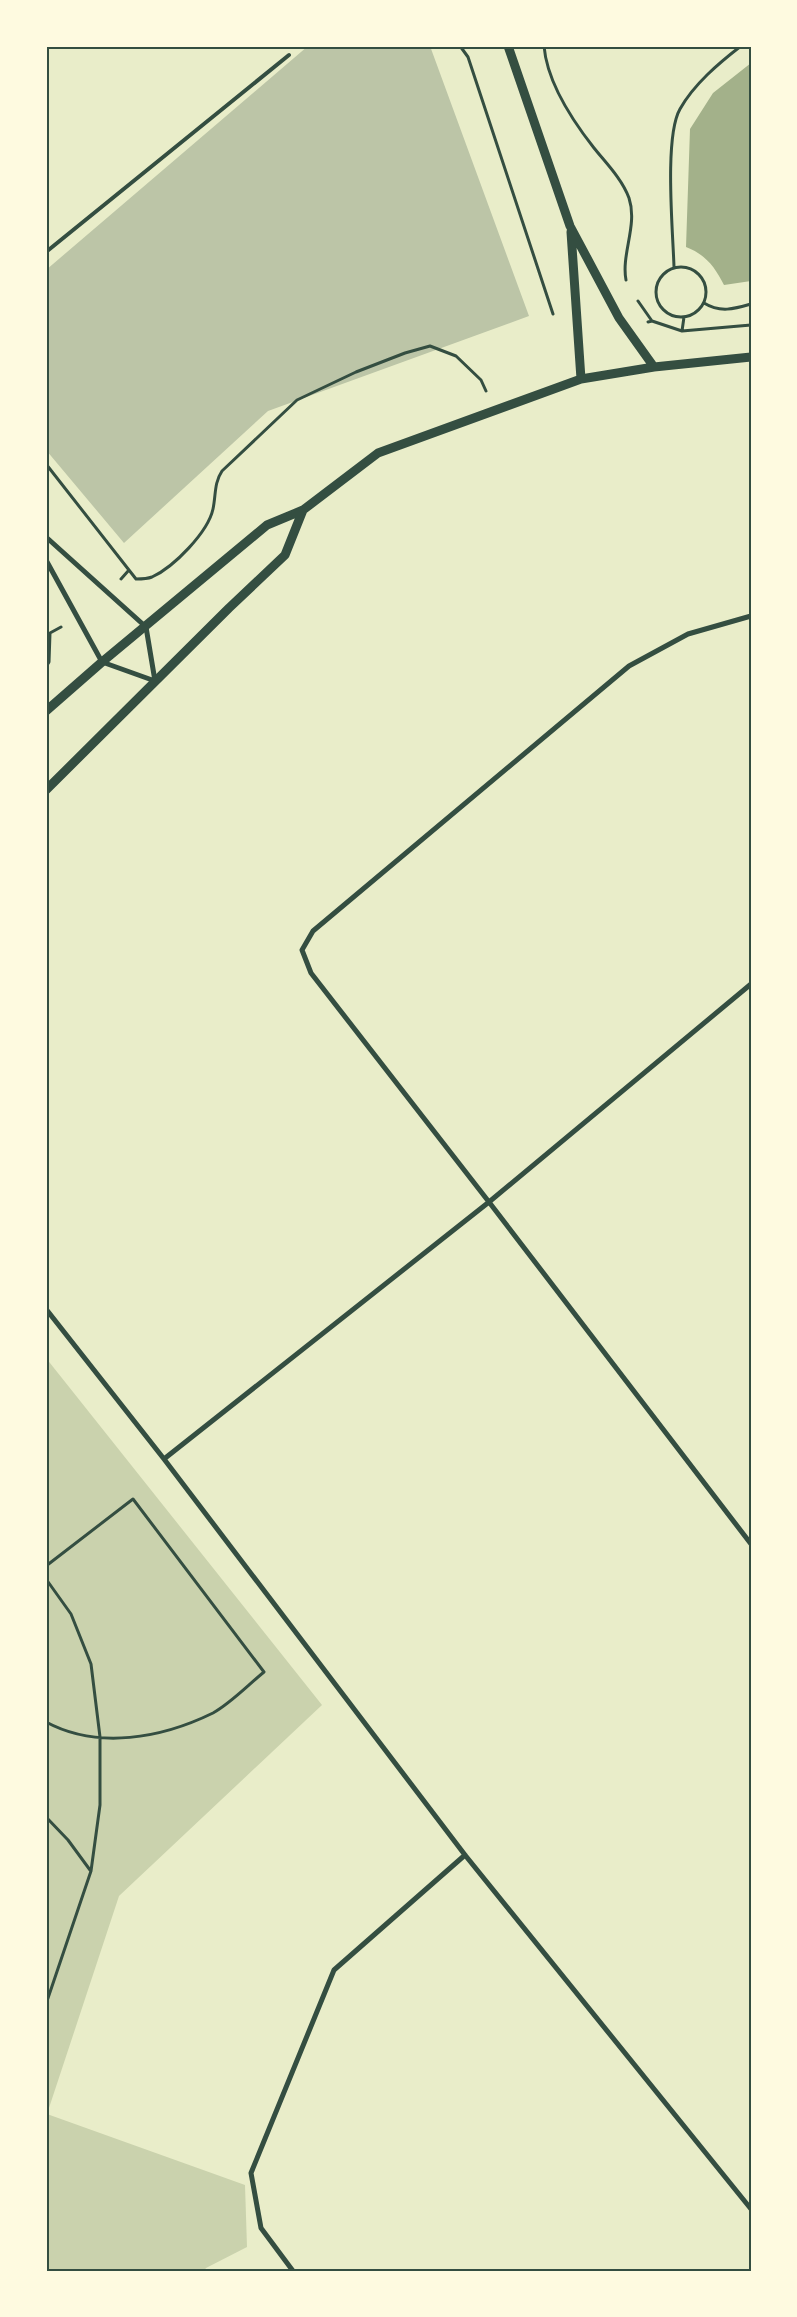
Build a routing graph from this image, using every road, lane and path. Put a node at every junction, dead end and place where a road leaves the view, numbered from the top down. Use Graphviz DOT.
graph roads {
  1 [pos="508,46"];
  2 [pos="544,46"];
  3 [pos="741,46"];
  4 [pos="289,55"];
  5 [pos="570,226"];
  6 [pos="46,252"];
  7 [pos="674,268"];
  8 [pos="627,284"];
  9 [pos="636,298"];
  10 [pos="704,303"];
  11 [pos="751,304"];
  12 [pos="684,317"];
  13 [pos="652,321"];
  14 [pos="682,331"];
  15 [pos="751,357"];
  16 [pos="654,367"];
  17 [pos="581,378"];
  18 [pos="494,410"];
  19 [pos="46,464"];
  20 [pos="303,510"];
  21 [pos="46,537"];
  22 [pos="46,560"];
  23 [pos="751,616"];
  24 [pos="146,627"];
  25 [pos="102,662"];
  26 [pos="155,681"];
  27 [pos="46,711"];
  28 [pos="46,790"];
  29 [pos="751,984"];
  30 [pos="489,1202"];
  31 [pos="46,1309"];
  32 [pos="164,1459"];
  33 [pos="751,1544"];
  34 [pos="46,1566"];
  35 [pos="46,1580"];
  36 [pos="46,1722"];
  37 [pos="100,1737"];
  38 [pos="46,1817"];
  39 [pos="465,1855"];
  40 [pos="91,1871"];
  41 [pos="46,2004"];
  42 [pos="751,2209"];
  43 [pos="293,2271"];
  1 -- 5 [label="street"];
  2 -- 8 [label="path"];
  3 -- 7 [label="path"];
  4 -- 6 [label="lane"];
  5 -- 16 [label="street"];
  5 -- 17 [label="street"];
  7 -- 10 [label="path"];
  7 -- 12 [label="path"];
  9 -- 13 [label="path"];
  10 -- 11 [label="path"];
  10 -- 12 [label="path"];
  12 -- 14 [label="path"];
  15 -- 16 [label="street"];
  16 -- 17 [label="street"];
  17 -- 18 [label="street"];
  18 -- 19 [label="path"];
  18 -- 20 [label="street"];
  20 -- 24 [label="street"];
  20 -- 26 [label="street"];
  21 -- 24 [label="street"];
  22 -- 25 [label="street"];
  23 -- 30 [label="street"];
  24 -- 25 [label="street"];
  24 -- 26 [label="street"];
  25 -- 26 [label="street"];
  25 -- 27 [label="street"];
  26 -- 28 [label="street"];
  29 -- 30 [label="street"];
  30 -- 32 [label="street"];
  30 -- 33 [label="street"];
  31 -- 32 [label="street"];
  32 -- 39 [label="street"];
  34 -- 37 [label="path"];
  35 -- 37 [label="path"];
  36 -- 37 [label="path"];
  37 -- 40 [label="path"];
  38 -- 40 [label="path"];
  39 -- 42 [label="street"];
  39 -- 43 [label="street"];
  40 -- 41 [label="path"];
}
